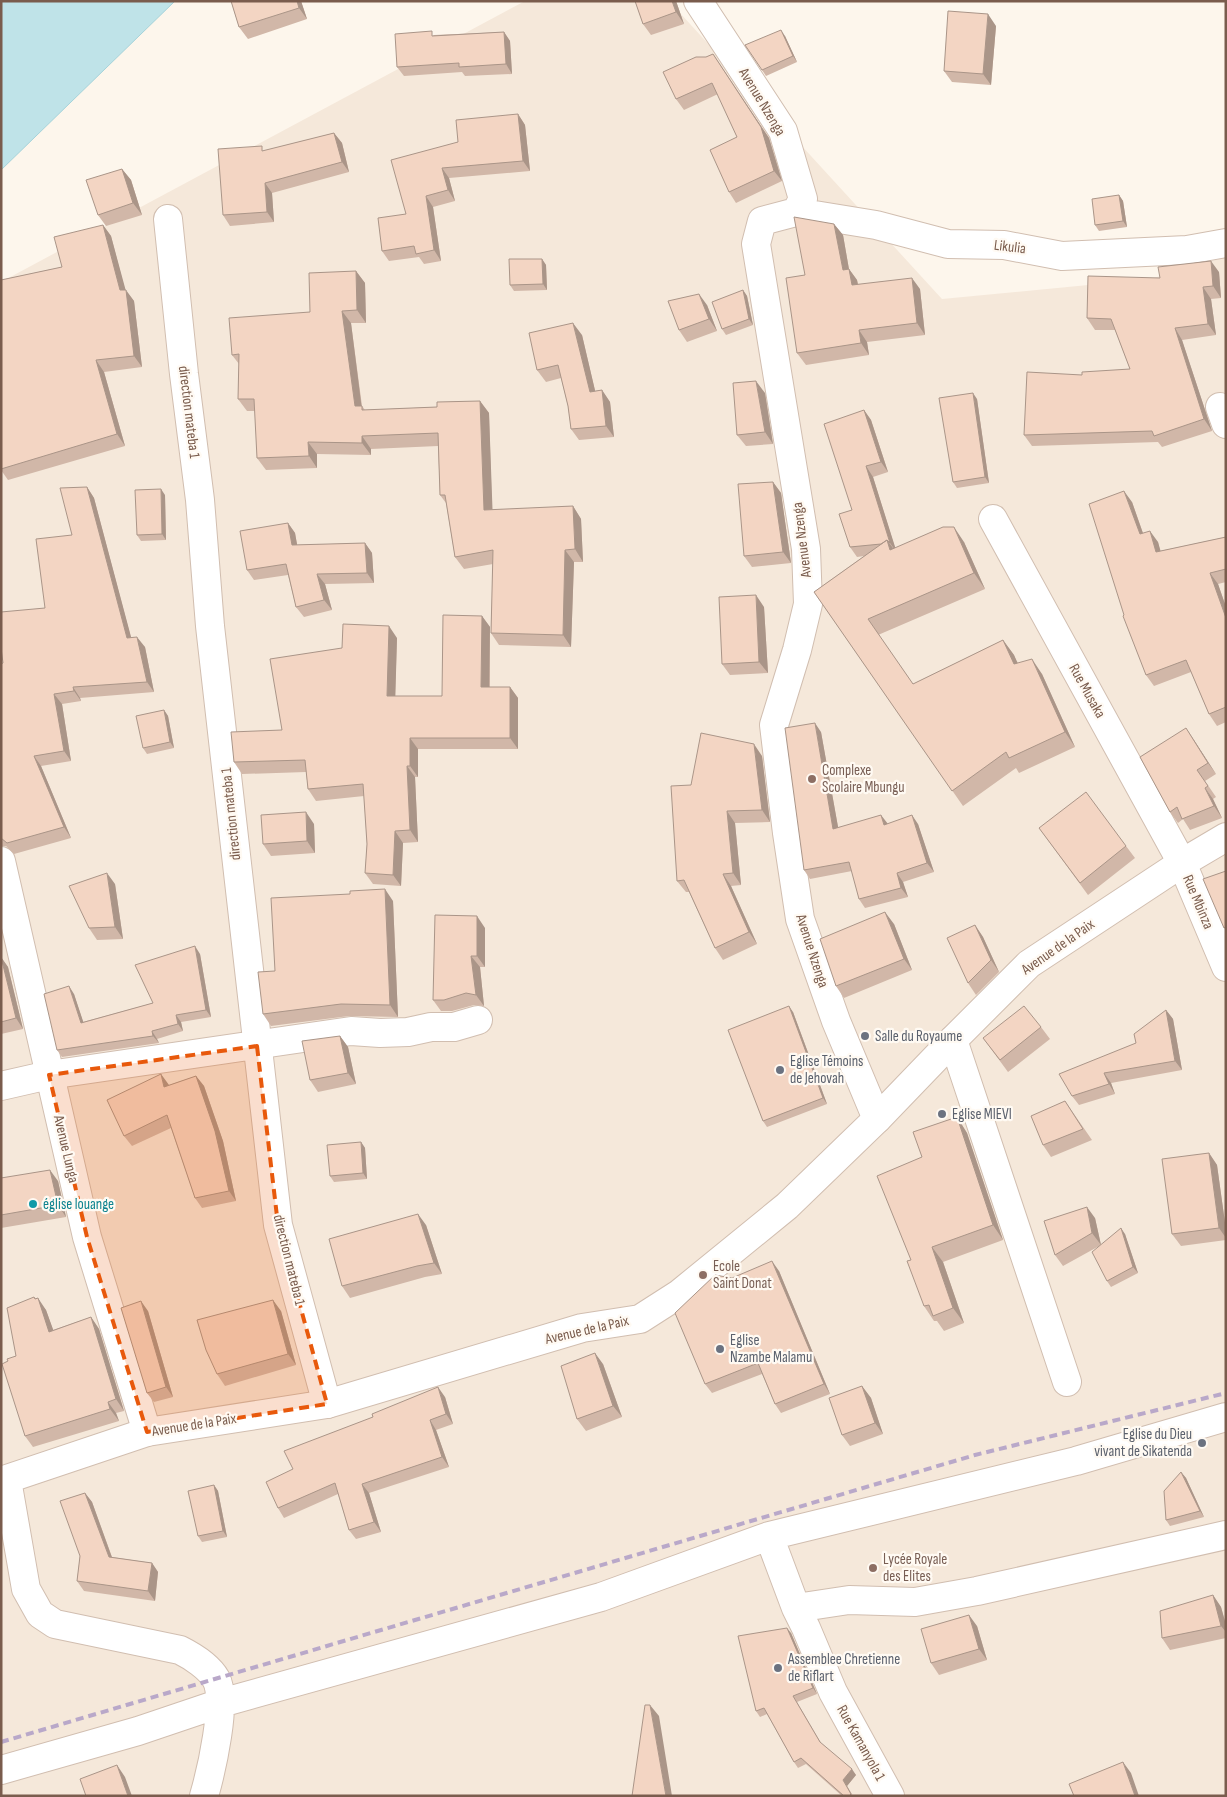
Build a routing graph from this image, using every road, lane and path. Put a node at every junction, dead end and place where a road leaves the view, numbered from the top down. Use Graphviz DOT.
graph roads {
  1 [pos="698,1"];
  2 [pos="796,212"];
  3 [pos="168,219"];
  4 [pos="1226,243"];
  5 [pos="993,519"];
  6 [pos="1226,837"];
  7 [pos="1,861"];
  8 [pos="1182,863"];
  9 [pos="1226,967"];
  10 [pos="478,1020"];
  11 [pos="953,1040"];
  12 [pos="258,1046"];
  13 [pos="49,1075"];
  14 [pos="1,1086"];
  15 [pos="877,1119"];
  16 [pos="1068,1382"];
  17 [pos="327,1404"];
  18 [pos="1226,1417"];
  19 [pos="147,1432"];
  20 [pos="4,1481"];
  21 [pos="1226,1535"];
  22 [pos="769,1536"];
  23 [pos="796,1608"];
  24 [pos="221,1703"];
  25 [pos="1,1770"];
  26 [pos="204,1796"];
  27 [pos="890,1796"];
  1 -- 2 [label="street, Avenue Nzenga"];
  2 -- 4 [label="street, Likulia"];
  2 -- 15 [label="street, Avenue Nzenga"];
  3 -- 12 [label="street, direction mateba 1"];
  5 -- 8 [label="street, Rue Musaka"];
  6 -- 8 [label="street, Avenue de la Paix"];
  7 -- 13 [label="street, Avenue Lunga"];
  8 -- 9 [label="street, Rue Mbinza"];
  8 -- 11 [label="street, Avenue de la Paix"];
  10 -- 12 [label="street"];
  11 -- 15 [label="street, Avenue de la Paix"];
  11 -- 16 [label="street"];
  12 -- 13 [label="street"];
  12 -- 17 [label="street, direction mateba 1"];
  13 -- 14 [label="street"];
  13 -- 19 [label="street, Avenue Lunga"];
  15 -- 17 [label="street, Avenue de la Paix"];
  17 -- 19 [label="street, Avenue de la Paix"];
  18 -- 22 [label="street"];
  19 -- 20 [label="street, Avenue de la Paix"];
  20 -- 24 [label="street"];
  21 -- 23 [label="street"];
  22 -- 23 [label="street, Rue Kamanyola 1"];
  22 -- 24 [label="street"];
  23 -- 27 [label="street, Rue Kamanyola 1"];
  24 -- 25 [label="street"];
  24 -- 26 [label="street"];
}
